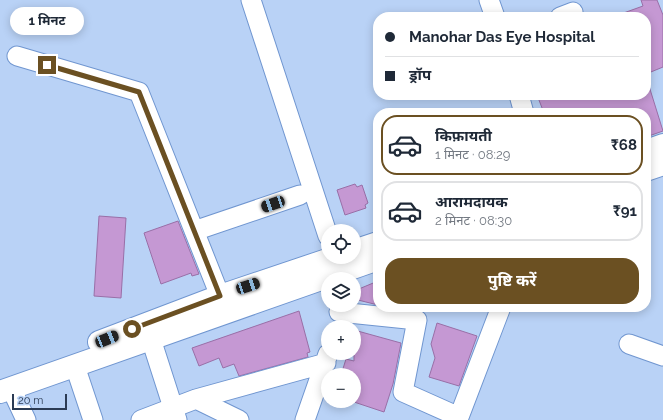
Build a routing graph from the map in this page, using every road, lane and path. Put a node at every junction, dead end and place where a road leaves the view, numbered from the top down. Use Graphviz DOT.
graph roads {
  1 [pos="251,0"];
  2 [pos="489,0"];
  3 [pos="493,12"];
  4 [pos="16,56"];
  5 [pos="663,144"];
  6 [pos="651,148"];
  7 [pos="663,164"];
  8 [pos="651,168"];
  9 [pos="300,195"];
  10 [pos="324,224"];
  11 [pos="194,231"];
  12 [pos="373,246"];
  13 [pos="361,252"];
  14 [pos="373,259"];
  15 [pos="361,260"];
  16 [pos="331,264"];
  17 [pos="335,264"];
  18 [pos="220,296"];
  19 [pos="498,312"];
  20 [pos="338,315"];
  21 [pos="151,340"];
  22 [pos="628,344"];
  23 [pos="663,356"];
  24 [pos="321,360"];
  25 [pos="326,360"];
  26 [pos="75,366"];
  27 [pos="4,386"];
  28 [pos="196,399"];
  29 [pos="175,414"];
  30 [pos="26,420"];
  31 [pos="93,420"];
  32 [pos="141,420"];
  33 [pos="238,420"];
  34 [pos="305,420"];
  1 -- 10 [label="street"];
  2 -- 3 [label="street"];
  4 -- 11 [label="street"];
  5 -- 6 [label="street"];
  7 -- 8 [label="street"];
  9 -- 11 [label="street"];
  11 -- 18 [label="street"];
  12 -- 13 [label="street"];
  14 -- 15 [label="street"];
  16 -- 18 [label="street"];
  17 -- 21 [label="street"];
  18 -- 27 [label="street"];
  19 -- 20 [label="street"];
  21 -- 26 [label="street"];
  21 -- 29 [label="street"];
  22 -- 23 [label="street"];
  24 -- 28 [label="street"];
  25 -- 34 [label="street"];
  26 -- 27 [label="street"];
  26 -- 31 [label="street"];
  27 -- 30 [label="street"];
  28 -- 29 [label="street"];
  28 -- 33 [label="street"];
  29 -- 32 [label="street"];
}
